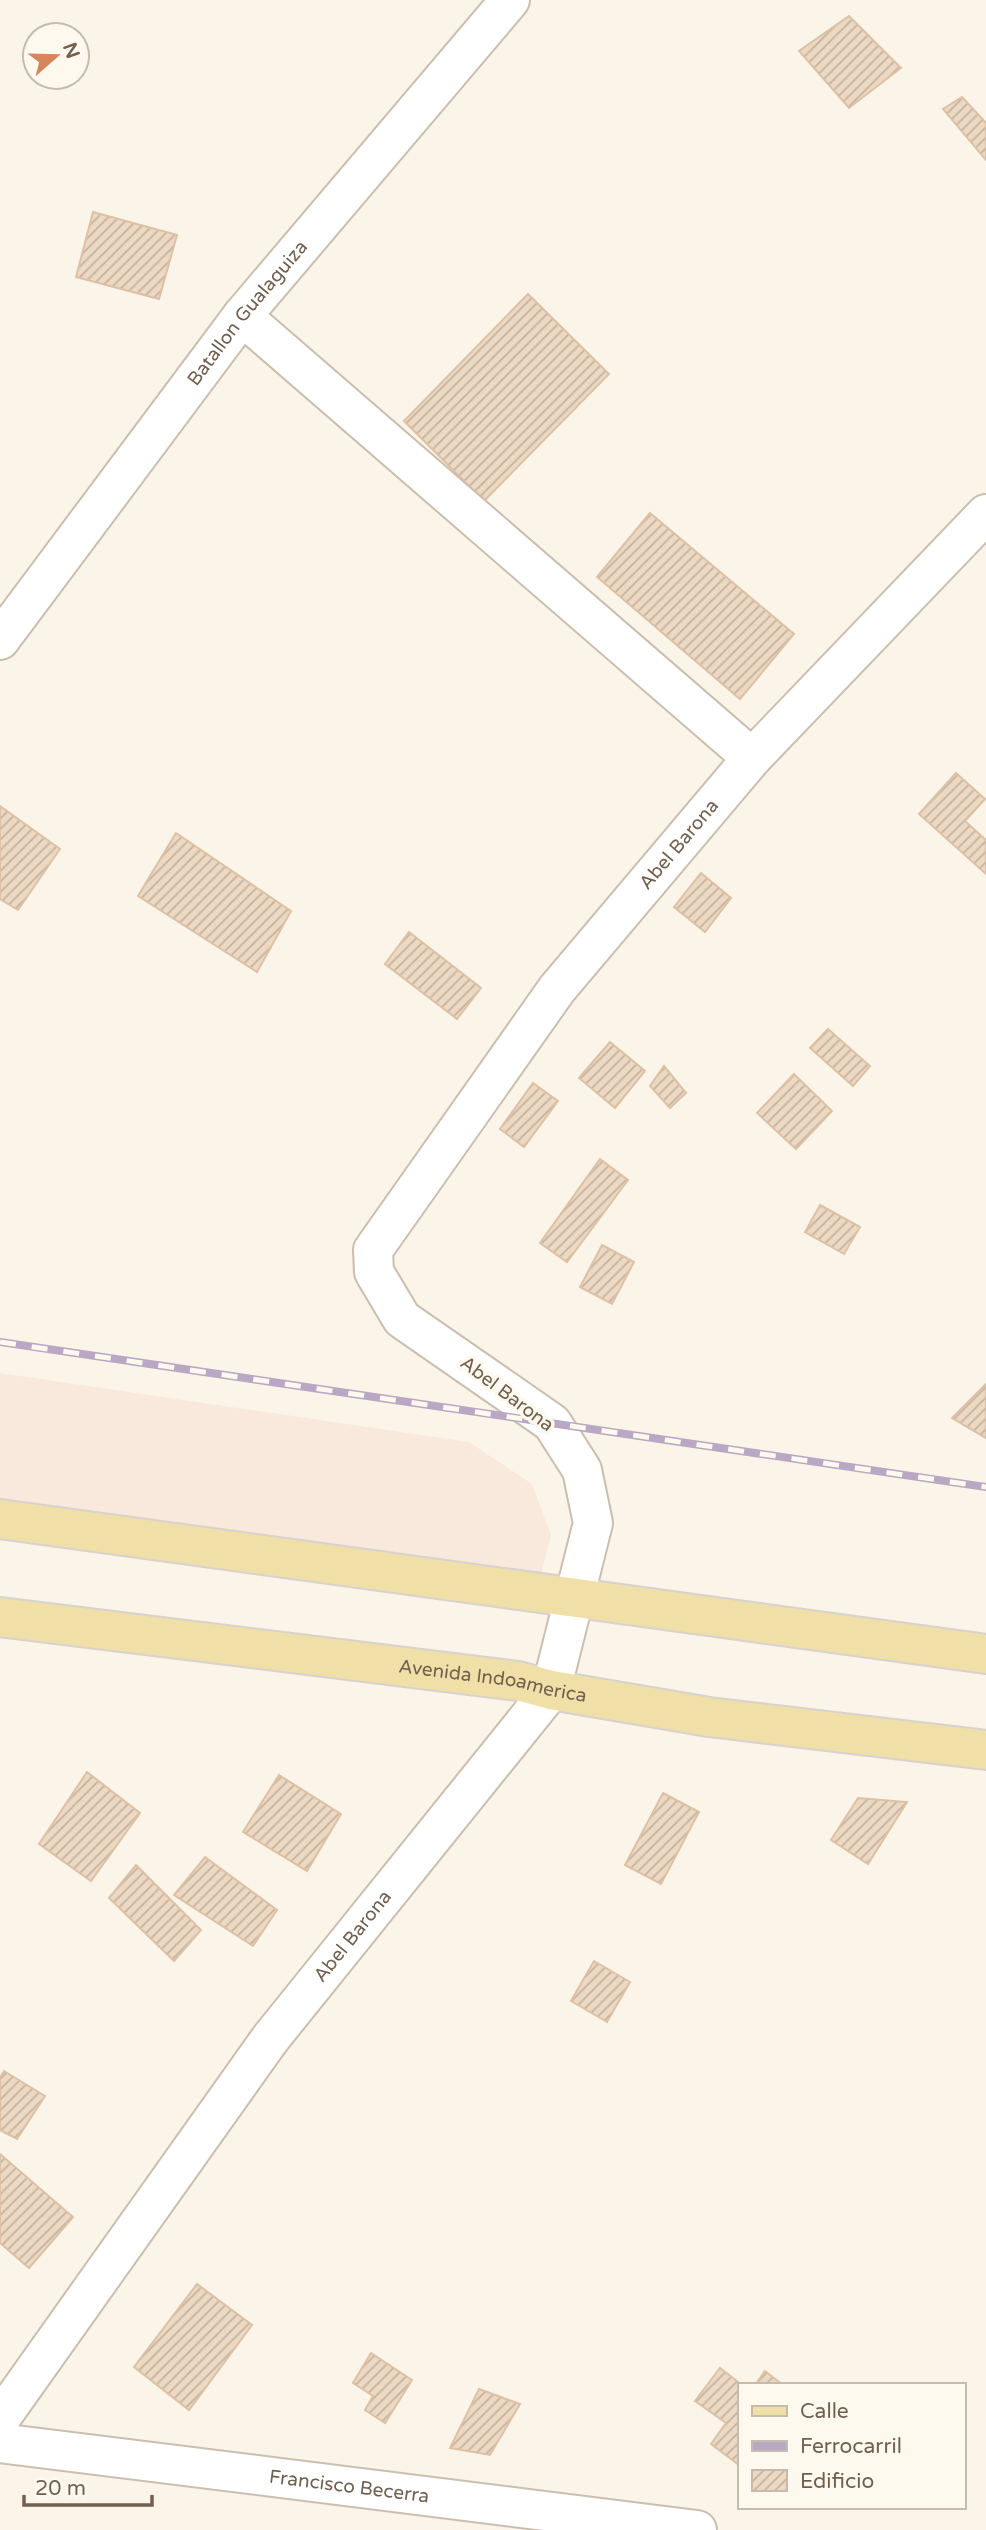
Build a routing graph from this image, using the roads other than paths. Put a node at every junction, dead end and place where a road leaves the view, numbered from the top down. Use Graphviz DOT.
graph roads {
  1 [pos="510,0"];
  2 [pos="242,316"];
  3 [pos="986,514"];
  4 [pos="0,640"];
  5 [pos="752,758"];
  6 [pos="0,1518"];
  7 [pos="573,1597"];
  8 [pos="0,1618"];
  9 [pos="986,1654"];
  10 [pos="551,1690"];
  11 [pos="986,1750"];
  12 [pos="0,2419"];
  13 [pos="0,2443"];
  14 [pos="697,2530"];
  1 -- 2 [label="street, Batallon Gualaguiza"];
  2 -- 4 [label="street, Batallon Gualaguiza"];
  2 -- 5 [label="street"];
  3 -- 5 [label="street, Abel Barona"];
  5 -- 7 [label="street, Abel Barona"];
  6 -- 7 [label="main road"];
  7 -- 9 [label="main road"];
  7 -- 10 [label="street, Abel Barona"];
  8 -- 10 [label="main road, Avenida Indoamerica"];
  10 -- 11 [label="main road, Avenida Indoamerica"];
  10 -- 12 [label="street, Abel Barona"];
  13 -- 14 [label="street, Francisco Becerra"];
}
